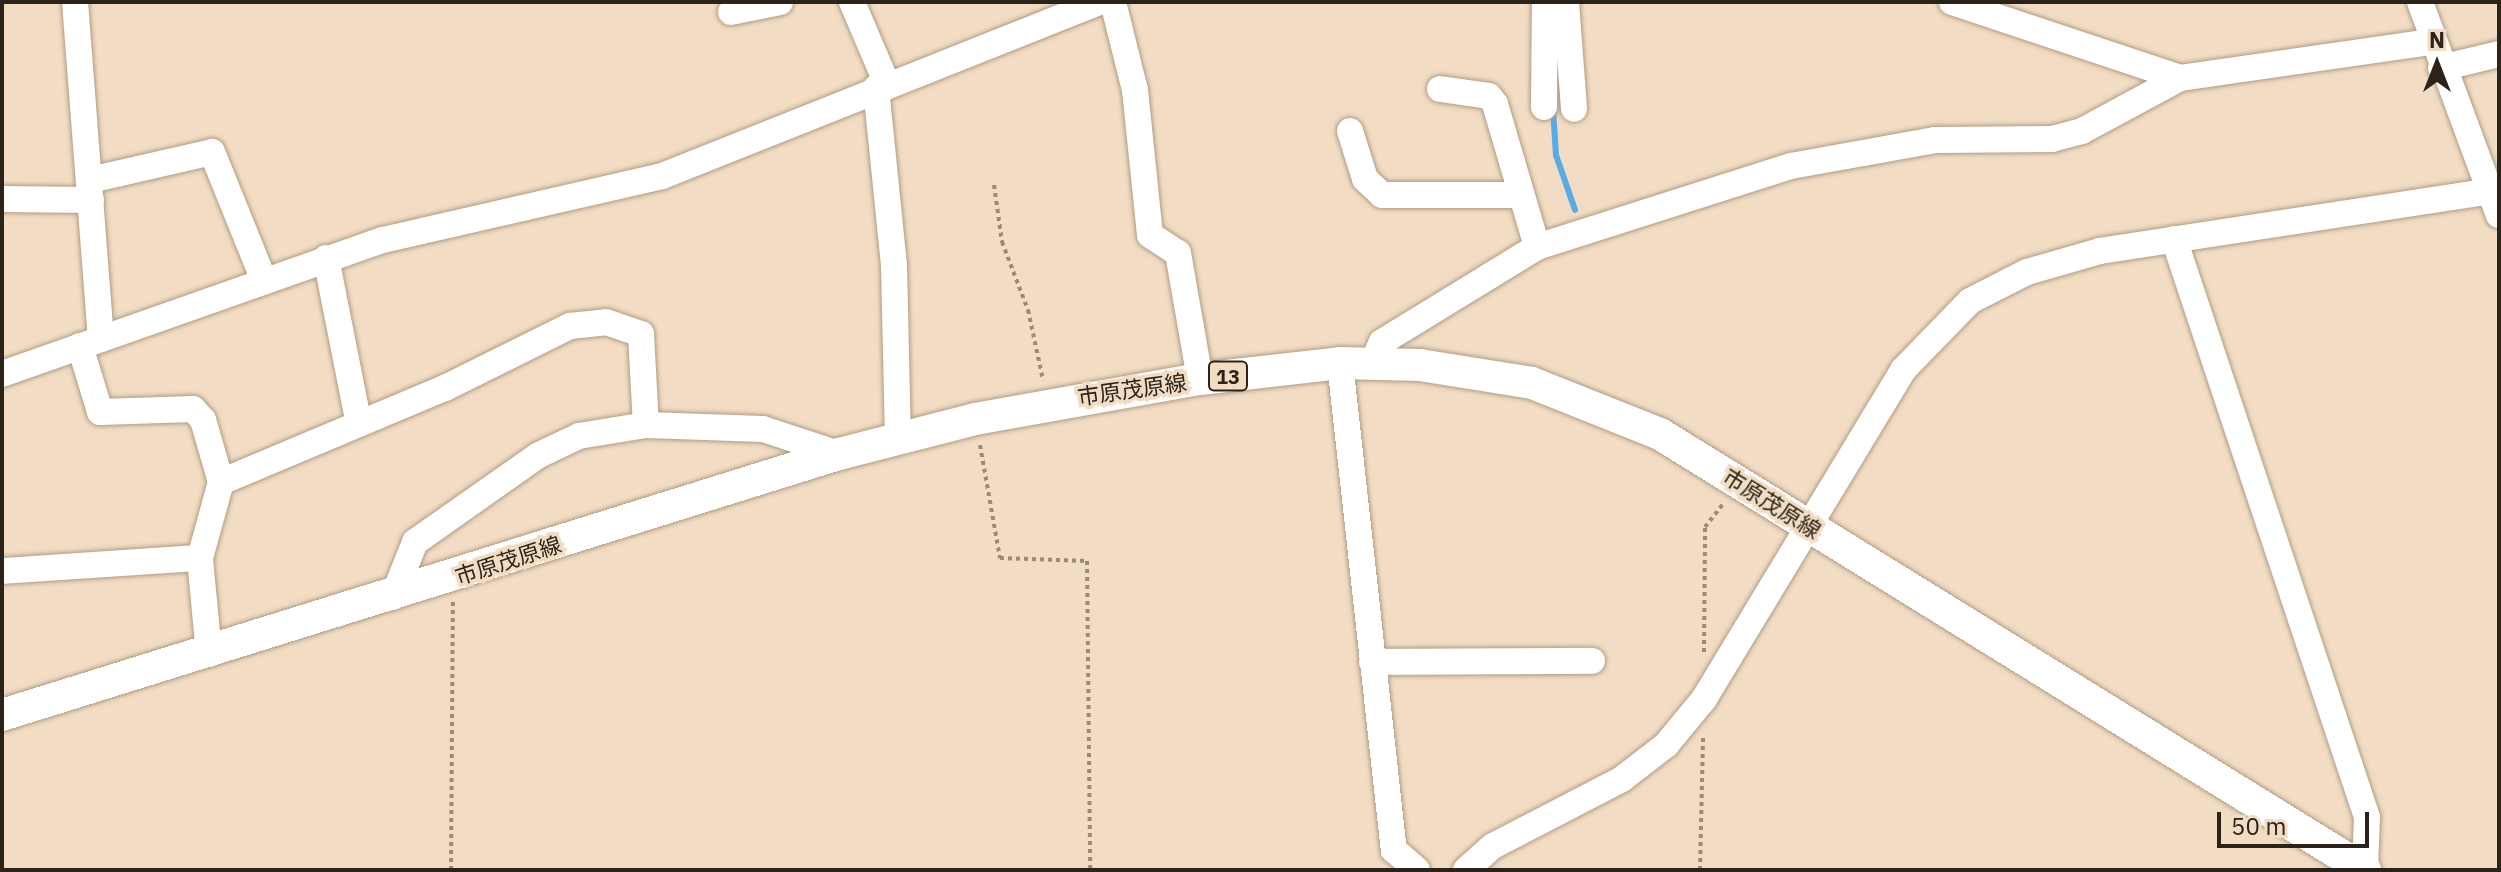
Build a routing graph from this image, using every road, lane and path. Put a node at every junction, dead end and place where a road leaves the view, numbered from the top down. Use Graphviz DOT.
graph roads {
  1 [pos="75,2"];
  2 [pos="780,2"];
  3 [pos="852,2"];
  4 [pos="1099,2"];
  5 [pos="1113,2"];
  6 [pos="1545,2"];
  7 [pos="1566,2"];
  8 [pos="1952,2"];
  9 [pos="2420,2"];
  10 [pos="731,12"];
  11 [pos="2430,42"];
  12 [pos="2499,54"];
  13 [pos="2441,68"];
  14 [pos="2180,78"];
  15 [pos="881,86"];
  16 [pos="1440,89"];
  17 [pos="1544,107"];
  18 [pos="1505,130"];
  19 [pos="1350,131"];
  20 [pos="994,185"];
  21 [pos="91,190"];
  22 [pos="1519,195"];
  23 [pos="2,199"];
  24 [pos="2496,199"];
  25 [pos="2174,239"];
  26 [pos="1537,247"];
  27 [pos="326,258"];
  28 [pos="263,278"];
  29 [pos="90,342"];
  30 [pos="1373,362"];
  31 [pos="1340,363"];
  32 [pos="2,374"];
  33 [pos="1200,379"];
  34 [pos="1047,402"];
  35 [pos="975,419"];
  36 [pos="359,424"];
  37 [pos="646,425"];
  38 [pos="898,441"];
  39 [pos="839,454"];
  40 [pos="221,482"];
  41 [pos="1806,524"];
  42 [pos="200,558"];
  43 [pos="2,571"];
  44 [pos="453,577"];
  45 [pos="393,597"];
  46 [pos="209,654"];
  47 [pos="1592,661"];
  48 [pos="1372,662"];
  49 [pos="2,715"];
  50 [pos="451,870"];
  51 [pos="1090,870"];
  52 [pos="1417,870"];
  53 [pos="1466,870"];
  54 [pos="2365,870"];
  1 -- 21 [label="street"];
  2 -- 10 [label="street"];
  3 -- 15 [label="street"];
  4 -- 15 [label="street"];
  5 -- 33 [label="street"];
  6 -- 17 [label="street"];
  7 -- 17 [label="street"];
  8 -- 14 [label="street"];
  9 -- 11 [label="street"];
  11 -- 13 [label="street"];
  11 -- 14 [label="street"];
  12 -- 13 [label="street"];
  13 -- 24 [label="street"];
  14 -- 26 [label="street"];
  15 -- 27 [label="street"];
  15 -- 38 [label="street"];
  16 -- 18 [label="street"];
  17 -- 18 [label="street"];
  18 -- 22 [label="street"];
  19 -- 22 [label="street"];
  20 -- 34 [label="path"];
  21 -- 23 [label="street"];
  21 -- 28 [label="street"];
  21 -- 29 [label="street"];
  22 -- 26 [label="street"];
  24 -- 25 [label="street"];
  25 -- 41 [label="street"];
  25 -- 54 [label="street"];
  26 -- 30 [label="street"];
  27 -- 28 [label="street"];
  27 -- 36 [label="street"];
  28 -- 29 [label="street"];
  29 -- 32 [label="street"];
  29 -- 40 [label="street"];
  30 -- 31 [label="main road, 市原茂原線 / 13"];
  30 -- 41 [label="main road, 市原茂原線 / 13"];
  31 -- 33 [label="main road, 市原茂原線 / 13"];
  31 -- 48 [label="street"];
  33 -- 34 [label="main road, 市原茂原線 / 13"];
  34 -- 35 [label="main road, 市原茂原線 / 13"];
  35 -- 38 [label="main road, 市原茂原線 / 13"];
  35 -- 51 [label="path"];
  36 -- 37 [label="street"];
  36 -- 40 [label="street"];
  37 -- 39 [label="street"];
  37 -- 45 [label="street"];
  38 -- 39 [label="main road, 市原茂原線 / 13"];
  39 -- 44 [label="main road, 市原茂原線 / 13"];
  40 -- 42 [label="street"];
  41 -- 53 [label="street"];
  41 -- 54 [label="main road, 市原茂原線 / 13"];
  42 -- 43 [label="street"];
  42 -- 46 [label="street"];
  44 -- 45 [label="main road, 市原茂原線 / 13"];
  44 -- 50 [label="path"];
  45 -- 46 [label="main road, 市原茂原線 / 13"];
  46 -- 49 [label="main road, 市原茂原線 / 13"];
  47 -- 48 [label="street"];
  48 -- 52 [label="street"];
}
